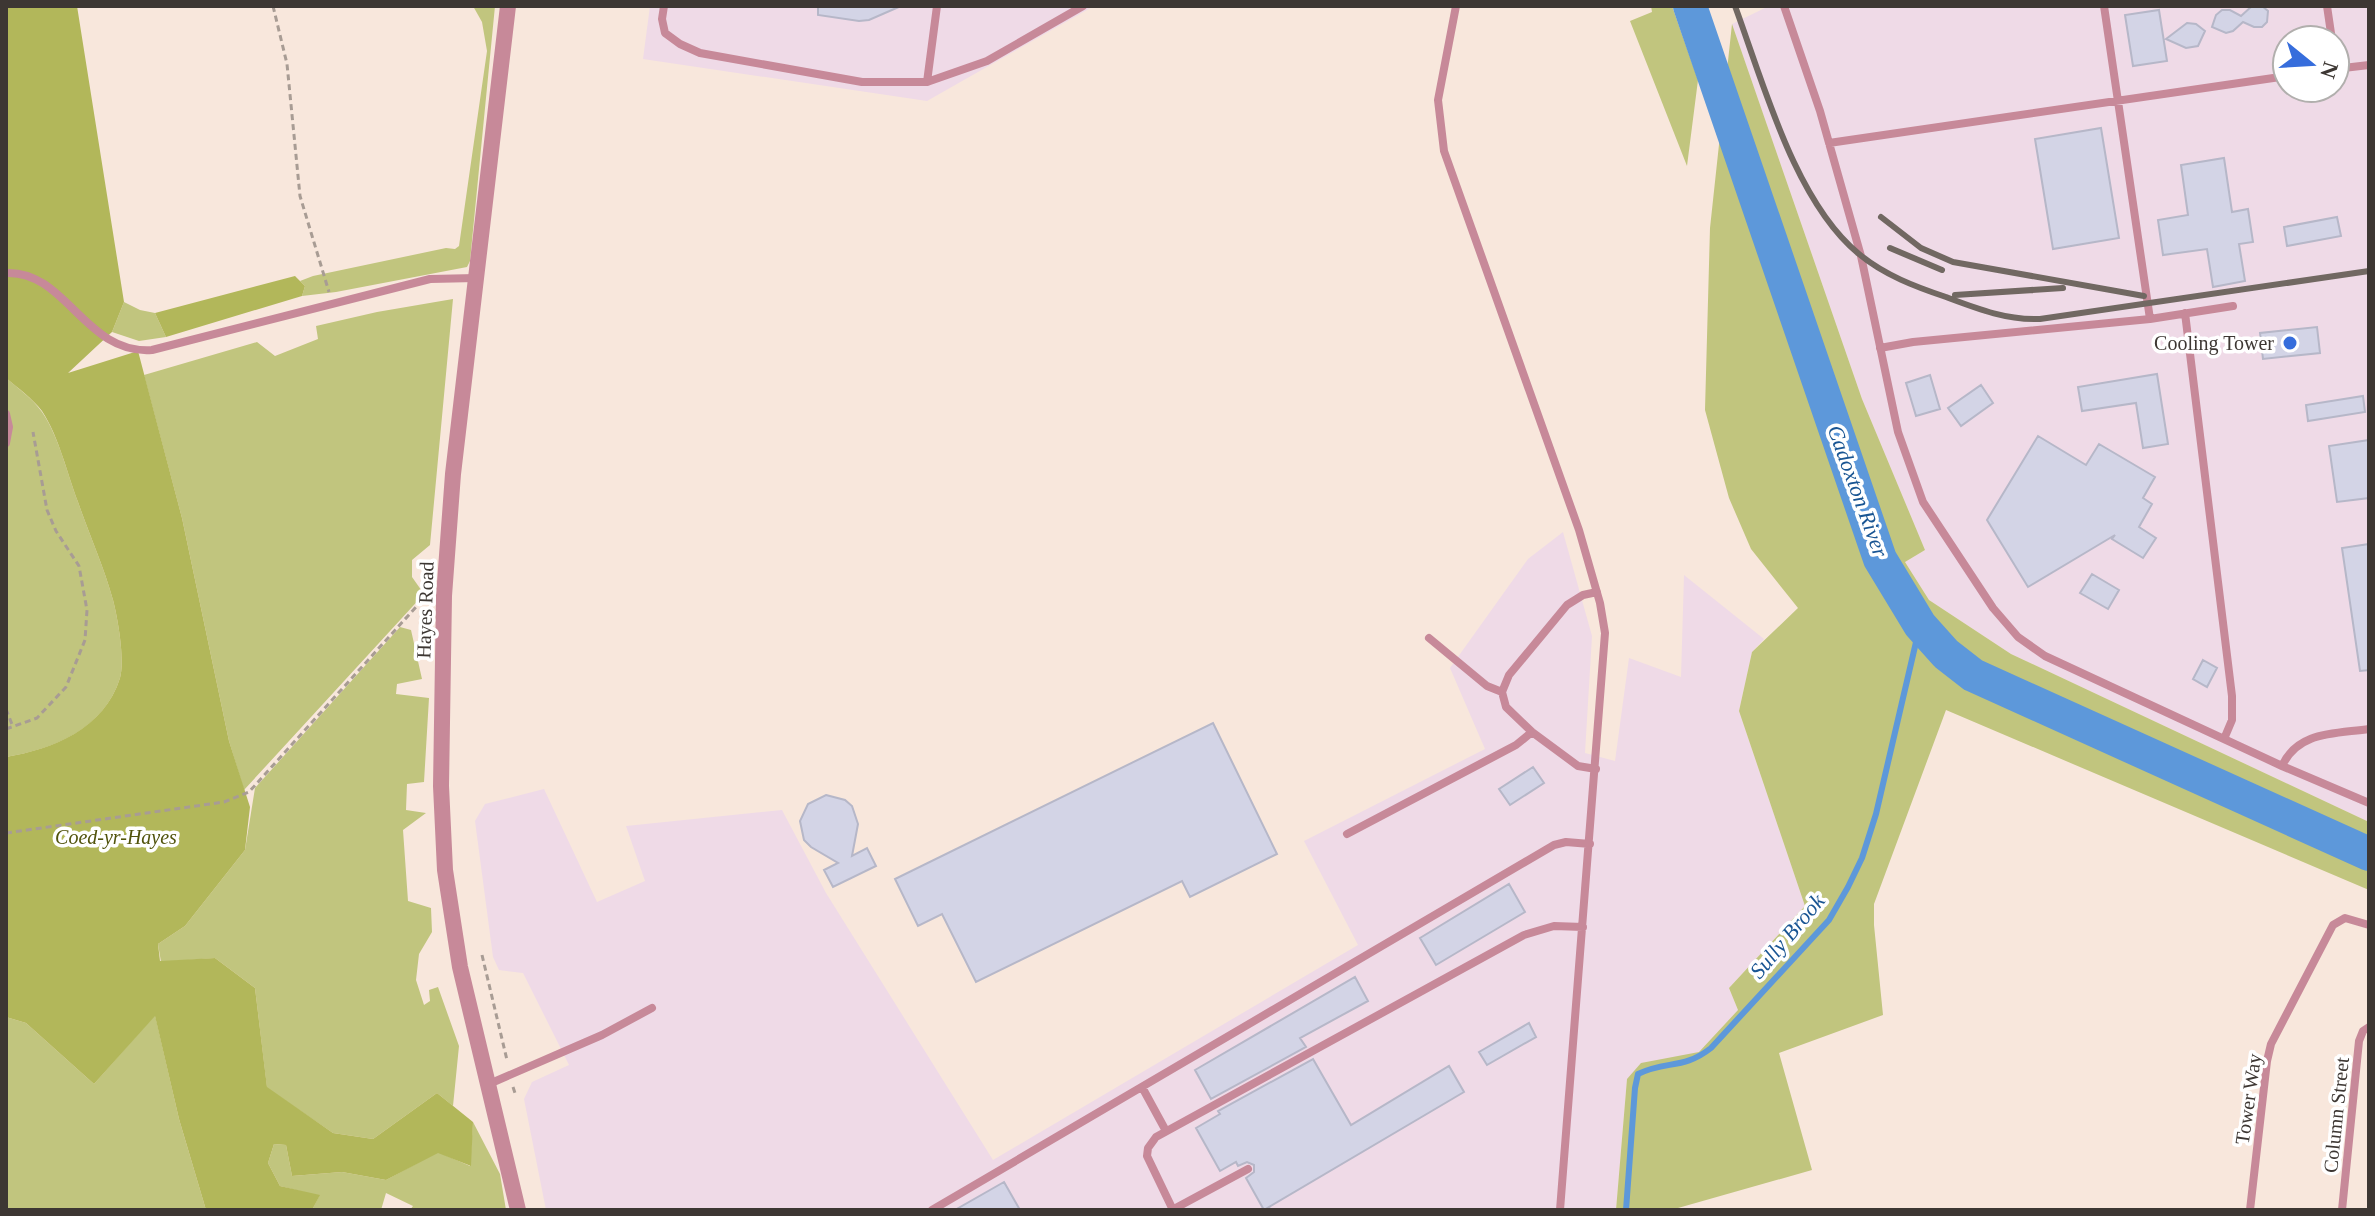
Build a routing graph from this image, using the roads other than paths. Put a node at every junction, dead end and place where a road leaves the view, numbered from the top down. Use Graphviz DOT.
graph roads {
  1 [pos="508,6"];
  2 [pos="664,6"];
  3 [pos="937,6"];
  4 [pos="1083,6"];
  5 [pos="1456,6"];
  6 [pos="1784,6"];
  7 [pos="2104,6"];
  8 [pos="2271,78"];
  9 [pos="927,82"];
  10 [pos="2117,101"];
  11 [pos="1829,143"];
  12 [pos="6,273"];
  13 [pos="477,279"];
  14 [pos="2233,306"];
  15 [pos="2185,313"];
  16 [pos="2150,319"];
  17 [pos="1880,348"];
  18 [pos="6,414"];
  19 [pos="6,443"];
  20 [pos="1597,592"];
  21 [pos="1429,638"];
  22 [pos="1502,692"];
  23 [pos="2369,729"];
  24 [pos="1532,732"];
  25 [pos="2224,739"];
  26 [pos="2282,766"];
  27 [pos="1596,769"];
  28 [pos="2369,803"];
  29 [pos="1347,834"];
  30 [pos="1590,844"];
  31 [pos="2369,925"];
  32 [pos="1583,927"];
  33 [pos="652,1008"];
  34 [pos="2369,1027"];
  35 [pos="488,1084"];
  36 [pos="1142,1087"];
  37 [pos="1166,1131"];
  38 [pos="1248,1169"];
  39 [pos="518,1210"];
  40 [pos="932,1210"];
  41 [pos="1172,1210"];
  42 [pos="1560,1210"];
  43 [pos="2250,1210"];
  44 [pos="2342,1210"];
  1 -- 13 [label="street, Hayes Road"];
  2 -- 9 [label="lane"];
  3 -- 9 [label="lane"];
  4 -- 9 [label="lane"];
  5 -- 20 [label="lane"];
  6 -- 11 [label="lane"];
  7 -- 10 [label="lane"];
  8 -- 10 [label="lane"];
  10 -- 11 [label="lane"];
  10 -- 16 [label="lane"];
  11 -- 17 [label="lane"];
  12 -- 13 [label="lane"];
  13 -- 35 [label="street, Hayes Road"];
  14 -- 15 [label="lane"];
  15 -- 16 [label="lane"];
  15 -- 25 [label="lane"];
  16 -- 17 [label="lane"];
  17 -- 25 [label="lane"];
  18 -- 19 [label="lane"];
  20 -- 22 [label="lane"];
  20 -- 27 [label="lane"];
  21 -- 22 [label="lane"];
  22 -- 24 [label="lane"];
  23 -- 26 [label="lane"];
  24 -- 27 [label="lane"];
  24 -- 29 [label="lane"];
  25 -- 26 [label="lane"];
  26 -- 28 [label="lane"];
  27 -- 30 [label="lane"];
  30 -- 32 [label="lane"];
  30 -- 36 [label="lane"];
  31 -- 43 [label="lane, Tower Way"];
  32 -- 37 [label="lane"];
  32 -- 42 [label="lane"];
  33 -- 35 [label="lane"];
  34 -- 44 [label="lane, Column Street"];
  35 -- 39 [label="street, Hayes Road"];
  36 -- 37 [label="lane"];
  36 -- 40 [label="lane"];
  37 -- 41 [label="lane"];
  38 -- 41 [label="lane"];
}
